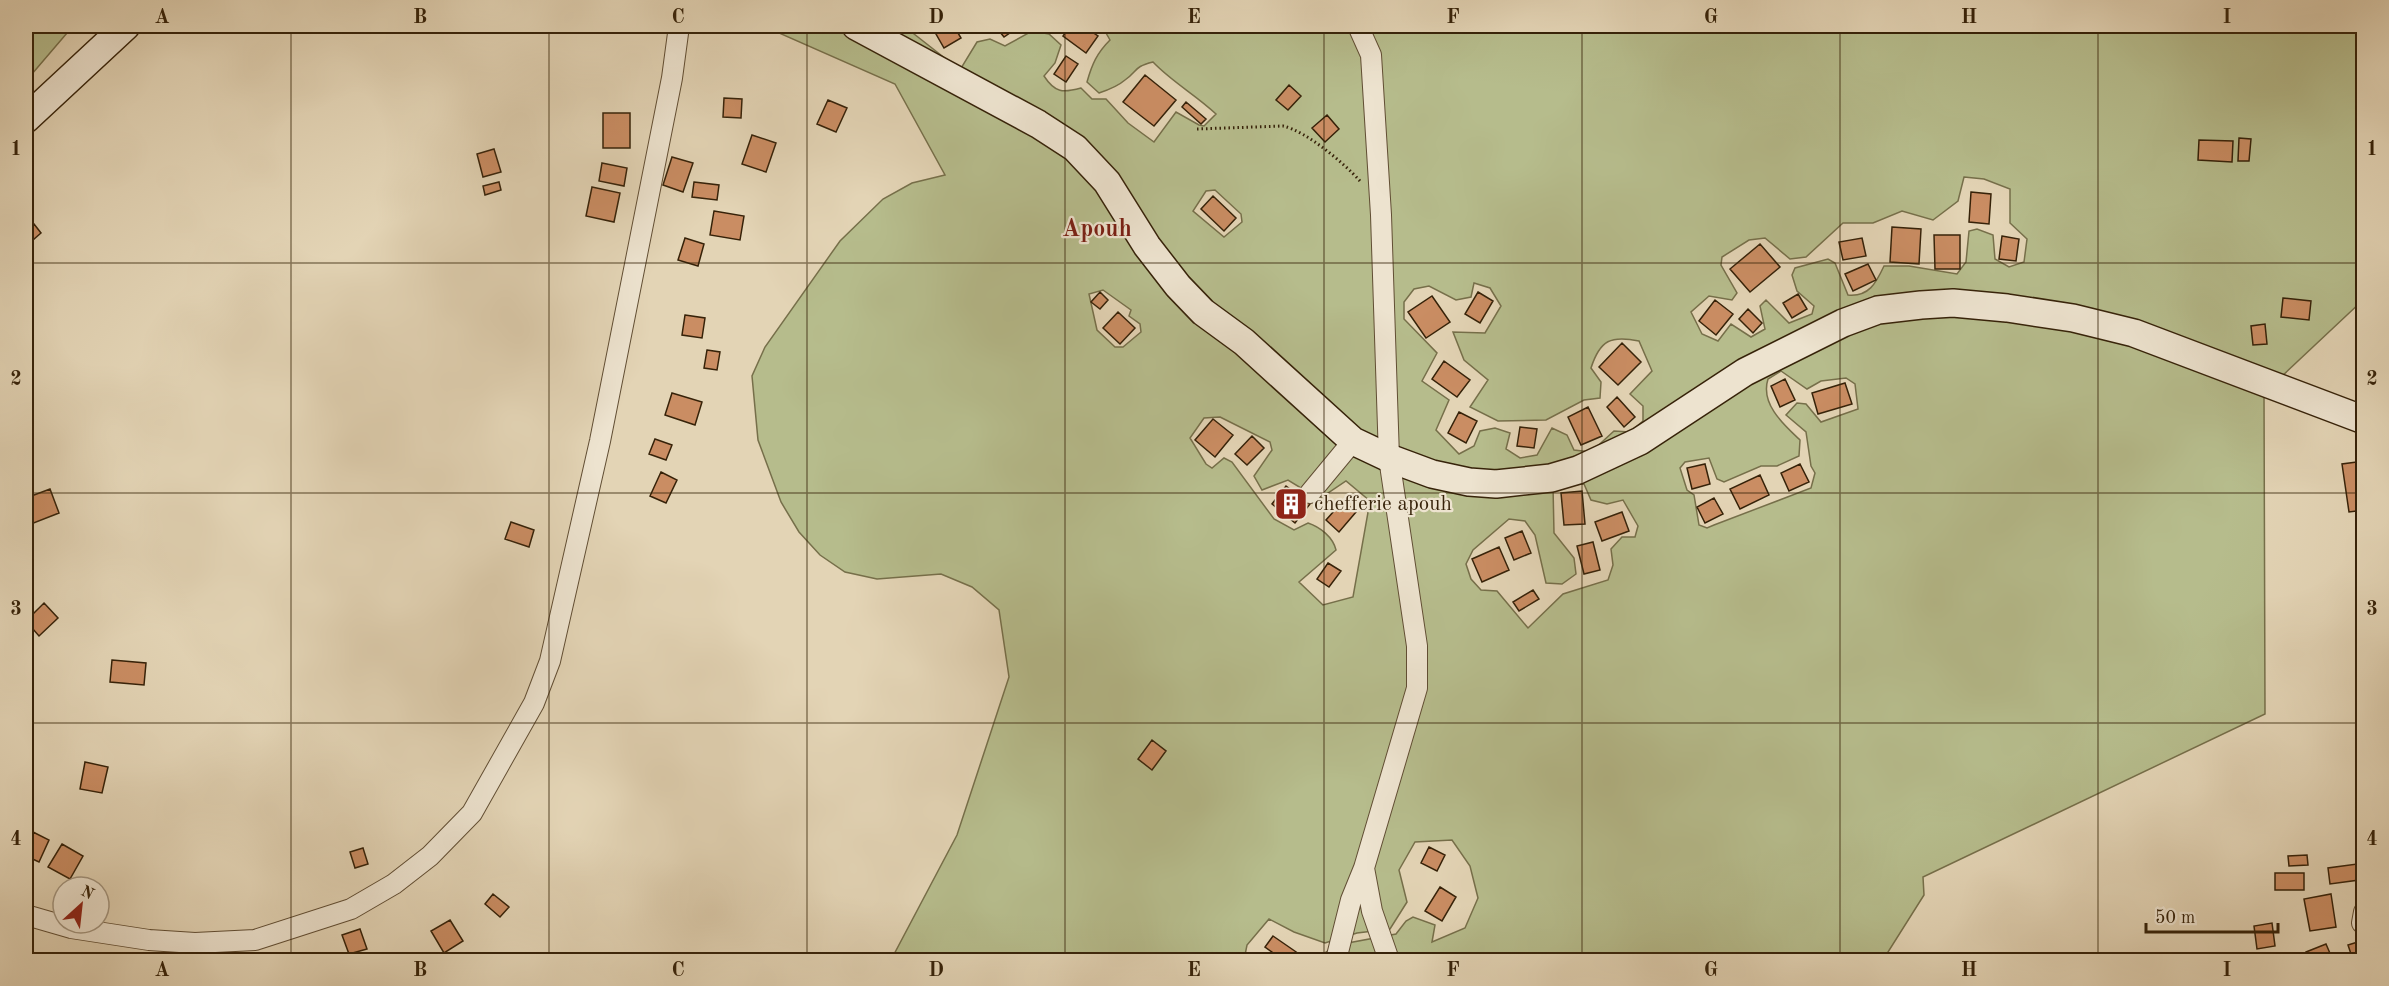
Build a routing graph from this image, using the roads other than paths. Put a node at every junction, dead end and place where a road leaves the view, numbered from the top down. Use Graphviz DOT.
graph roads {
  1 [pos="126,26"];
  2 [pos="679,26"];
  3 [pos="856,26"];
  4 [pos="1358,26"];
  5 [pos="26,119"];
  6 [pos="2364,420"];
  7 [pos="1353,441"];
  8 [pos="1389,458"];
  9 [pos="1310,493"];
  10 [pos="1364,868"];
  11 [pos="26,915"];
  12 [pos="1336,960"];
  13 [pos="1389,960"];
  1 -- 5 [label="street"];
  2 -- 11 [label="street"];
  3 -- 7 [label="street"];
  4 -- 8 [label="street"];
  6 -- 8 [label="street"];
  7 -- 8 [label="street"];
  7 -- 9 [label="street"];
  8 -- 10 [label="street"];
  10 -- 12 [label="street"];
  10 -- 13 [label="street"];
}
